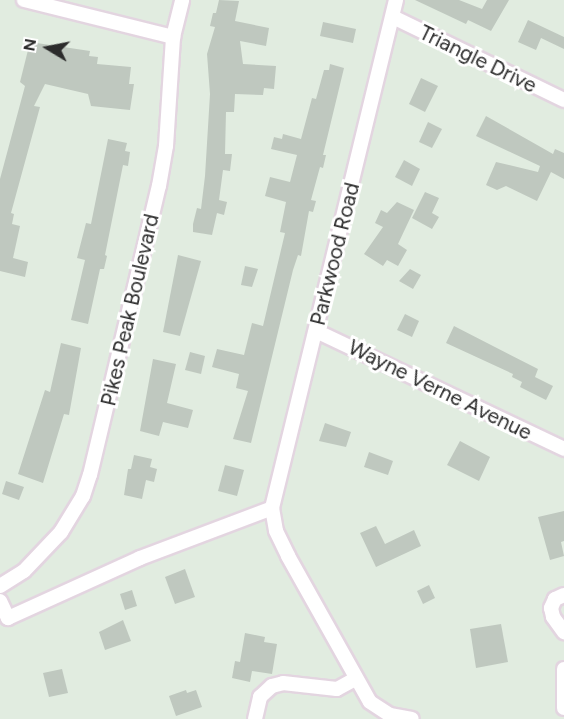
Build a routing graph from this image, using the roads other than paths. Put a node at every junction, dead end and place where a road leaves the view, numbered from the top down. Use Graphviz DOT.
graph roads {
  1 [pos="24,0"];
  2 [pos="182,0"];
  3 [pos="396,0"];
  4 [pos="393,17"];
  5 [pos="173,37"];
  6 [pos="564,100"];
  7 [pos="316,331"];
  8 [pos="564,449"];
  9 [pos="272,508"];
  10 [pos="0,585"];
  11 [pos="564,595"];
  12 [pos="0,601"];
  13 [pos="564,632"];
  14 [pos="564,669"];
  15 [pos="355,679"];
  16 [pos="564,708"];
  17 [pos="255,719"];
  18 [pos="412,719"];
  1 -- 5 [label="street"];
  2 -- 5 [label="street, Pikes Peak Boulevard"];
  3 -- 4 [label="street, Parkwood Road"];
  4 -- 6 [label="street, Triangle Drive"];
  4 -- 7 [label="street, Parkwood Road"];
  5 -- 10 [label="street, Pikes Peak Boulevard"];
  7 -- 8 [label="street, Wayne Verne Avenue"];
  7 -- 9 [label="street, Parkwood Road"];
  9 -- 12 [label="street"];
  9 -- 15 [label="street, Parkwood Road"];
  11 -- 13 [label="street"];
  14 -- 16 [label="street"];
  15 -- 17 [label="street"];
  15 -- 18 [label="street, Parkwood Road"];
}
